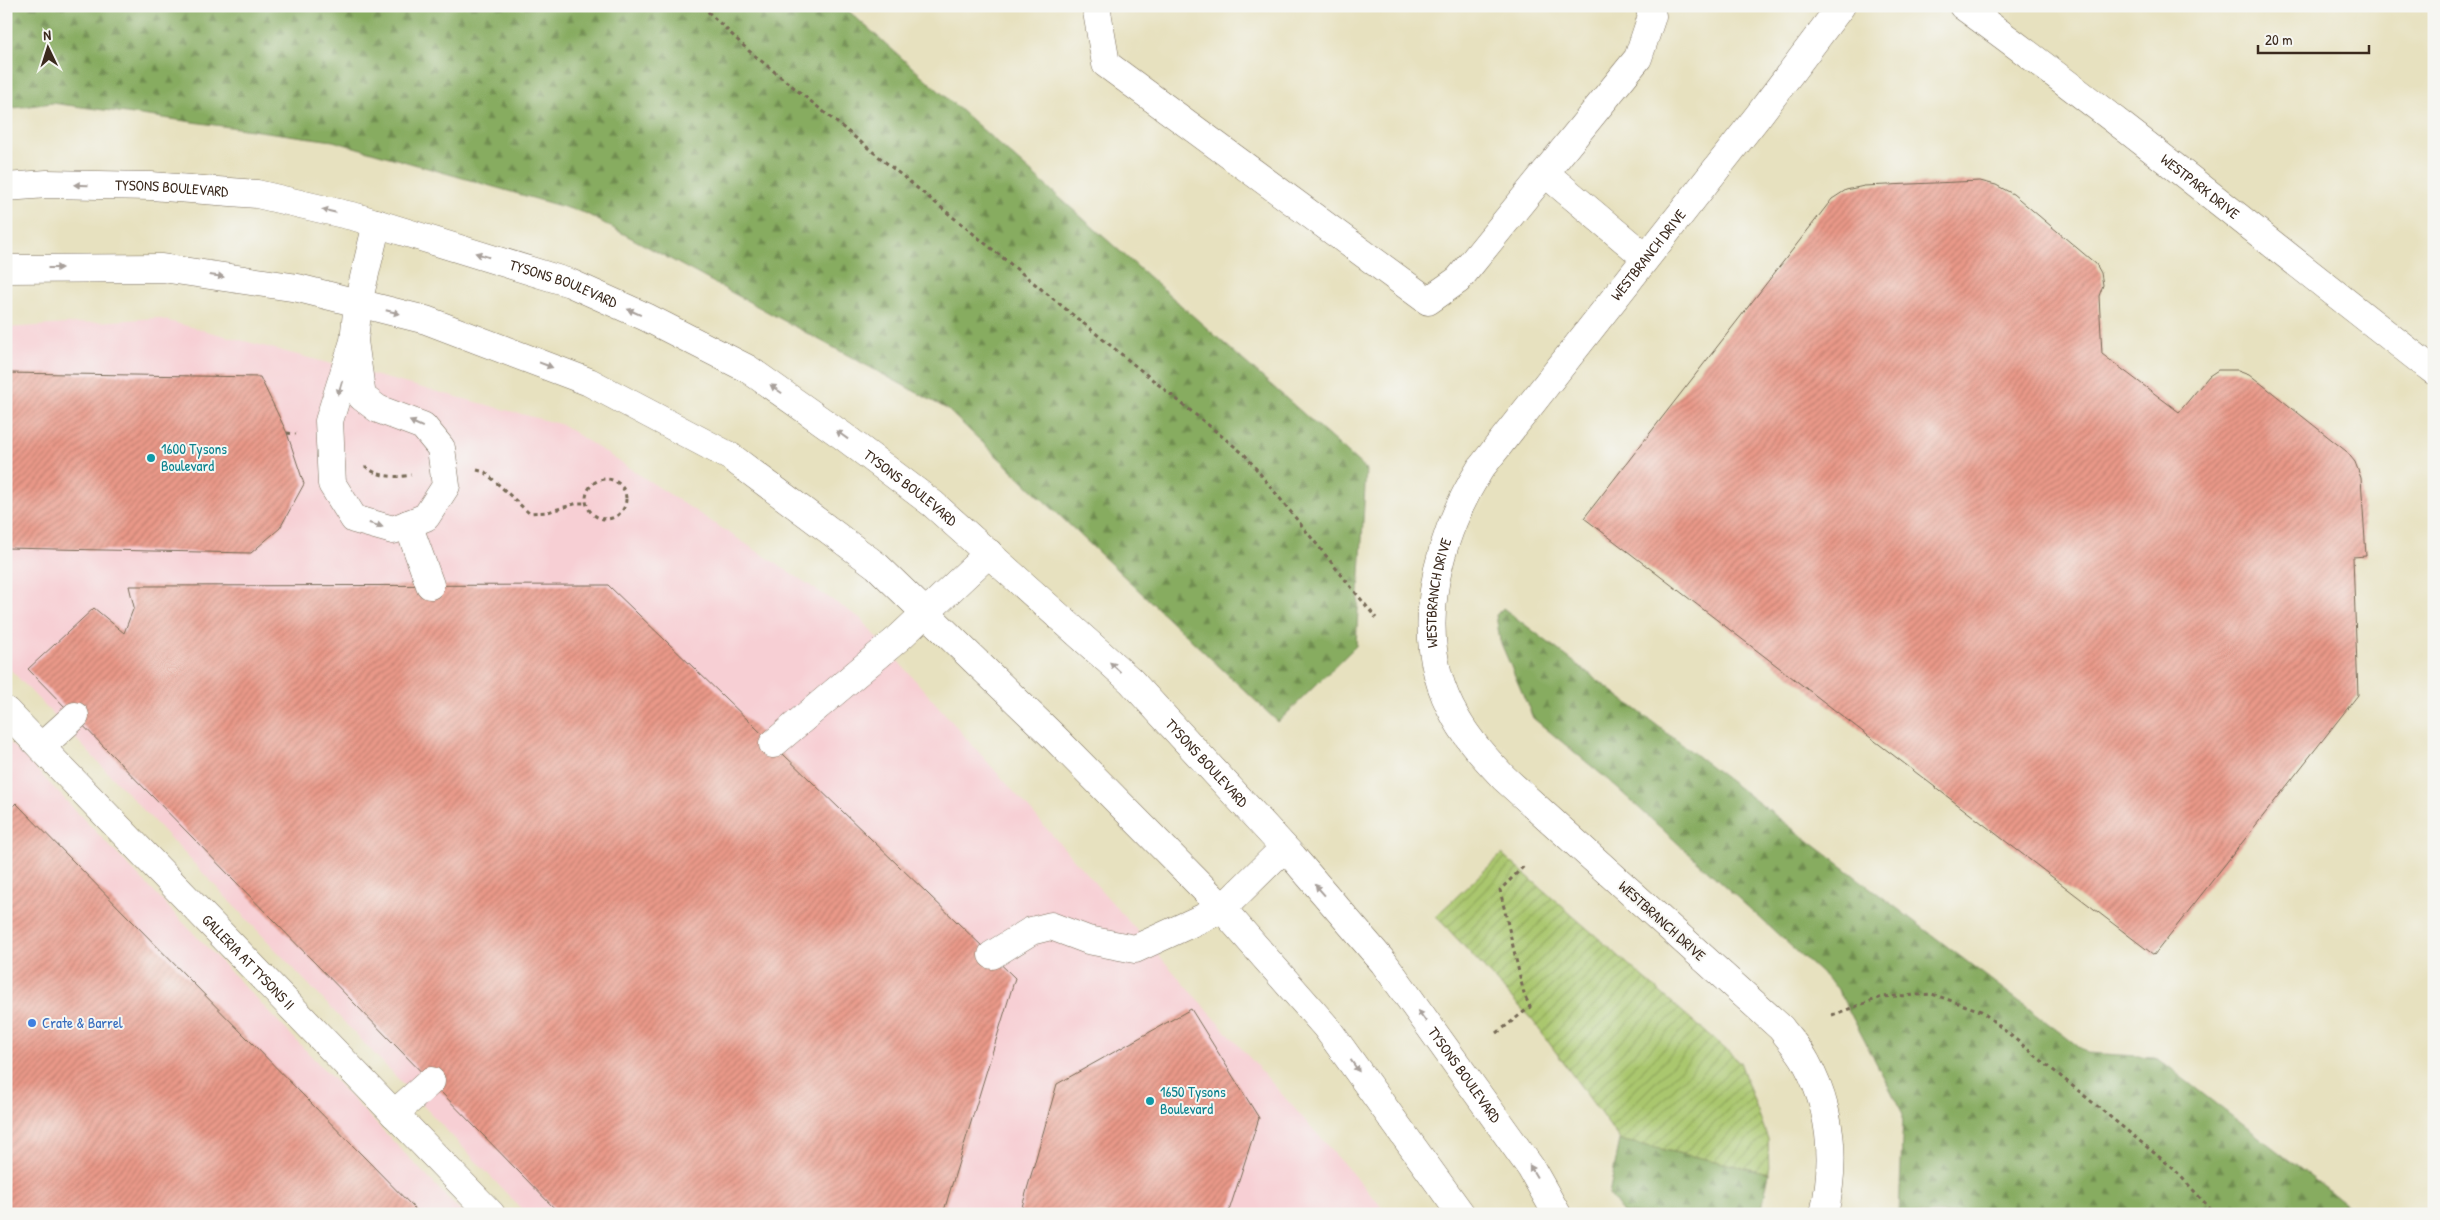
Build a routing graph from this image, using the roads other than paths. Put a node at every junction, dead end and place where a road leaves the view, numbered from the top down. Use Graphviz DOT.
graph roads {
  1 [pos="1096,6"];
  2 [pos="1649,6"];
  3 [pos="1840,6"];
  4 [pos="1963,6"];
  5 [pos="1545,173"];
  6 [pos="6,187"];
  7 [pos="376,223"];
  8 [pos="1646,257"];
  9 [pos="6,269"];
  10 [pos="358,304"];
  11 [pos="354,341"];
  12 [pos="2434,371"];
  13 [pos="408,524"];
  14 [pos="989,553"];
  15 [pos="430,585"];
  16 [pos="926,613"];
  17 [pos="75,716"];
  18 [pos="19,733"];
  19 [pos="772,744"];
  20 [pos="1284,848"];
  21 [pos="1222,909"];
  22 [pos="992,955"];
  23 [pos="431,1081"];
  24 [pos="394,1114"];
  25 [pos="491,1214"];
  26 [pos="1461,1214"];
  27 [pos="1557,1214"];
  28 [pos="1824,1214"];
  1 -- 5 [label="street"];
  2 -- 5 [label="street"];
  3 -- 8 [label="street, WESTBRANCH DRIVE"];
  4 -- 12 [label="street, WESTPARK DRIVE"];
  5 -- 8 [label="street"];
  7 -- 6 [label="street, TYSONS BOULEVARD, one-way"];
  7 -- 10 [label="street"];
  14 -- 7 [label="street, TYSONS BOULEVARD, one-way"];
  8 -- 28 [label="street, WESTBRANCH DRIVE"];
  9 -- 10 [label="street, one-way"];
  10 -- 11 [label="street"];
  10 -- 16 [label="street, one-way"];
  11 -- 13 [label="street, one-way"];
  13 -- 11 [label="street, one-way"];
  13 -- 15 [label="street"];
  14 -- 16 [label="street"];
  20 -- 14 [label="street, TYSONS BOULEVARD, one-way"];
  16 -- 19 [label="street"];
  16 -- 21 [label="street"];
  17 -- 18 [label="street"];
  18 -- 24 [label="street, GALLERIA AT TYSONS II"];
  20 -- 21 [label="street"];
  27 -- 20 [label="street, TYSONS BOULEVARD, one-way"];
  21 -- 22 [label="street"];
  21 -- 26 [label="street, one-way"];
  23 -- 24 [label="street"];
  24 -- 25 [label="street, GALLERIA AT TYSONS II"];
}
